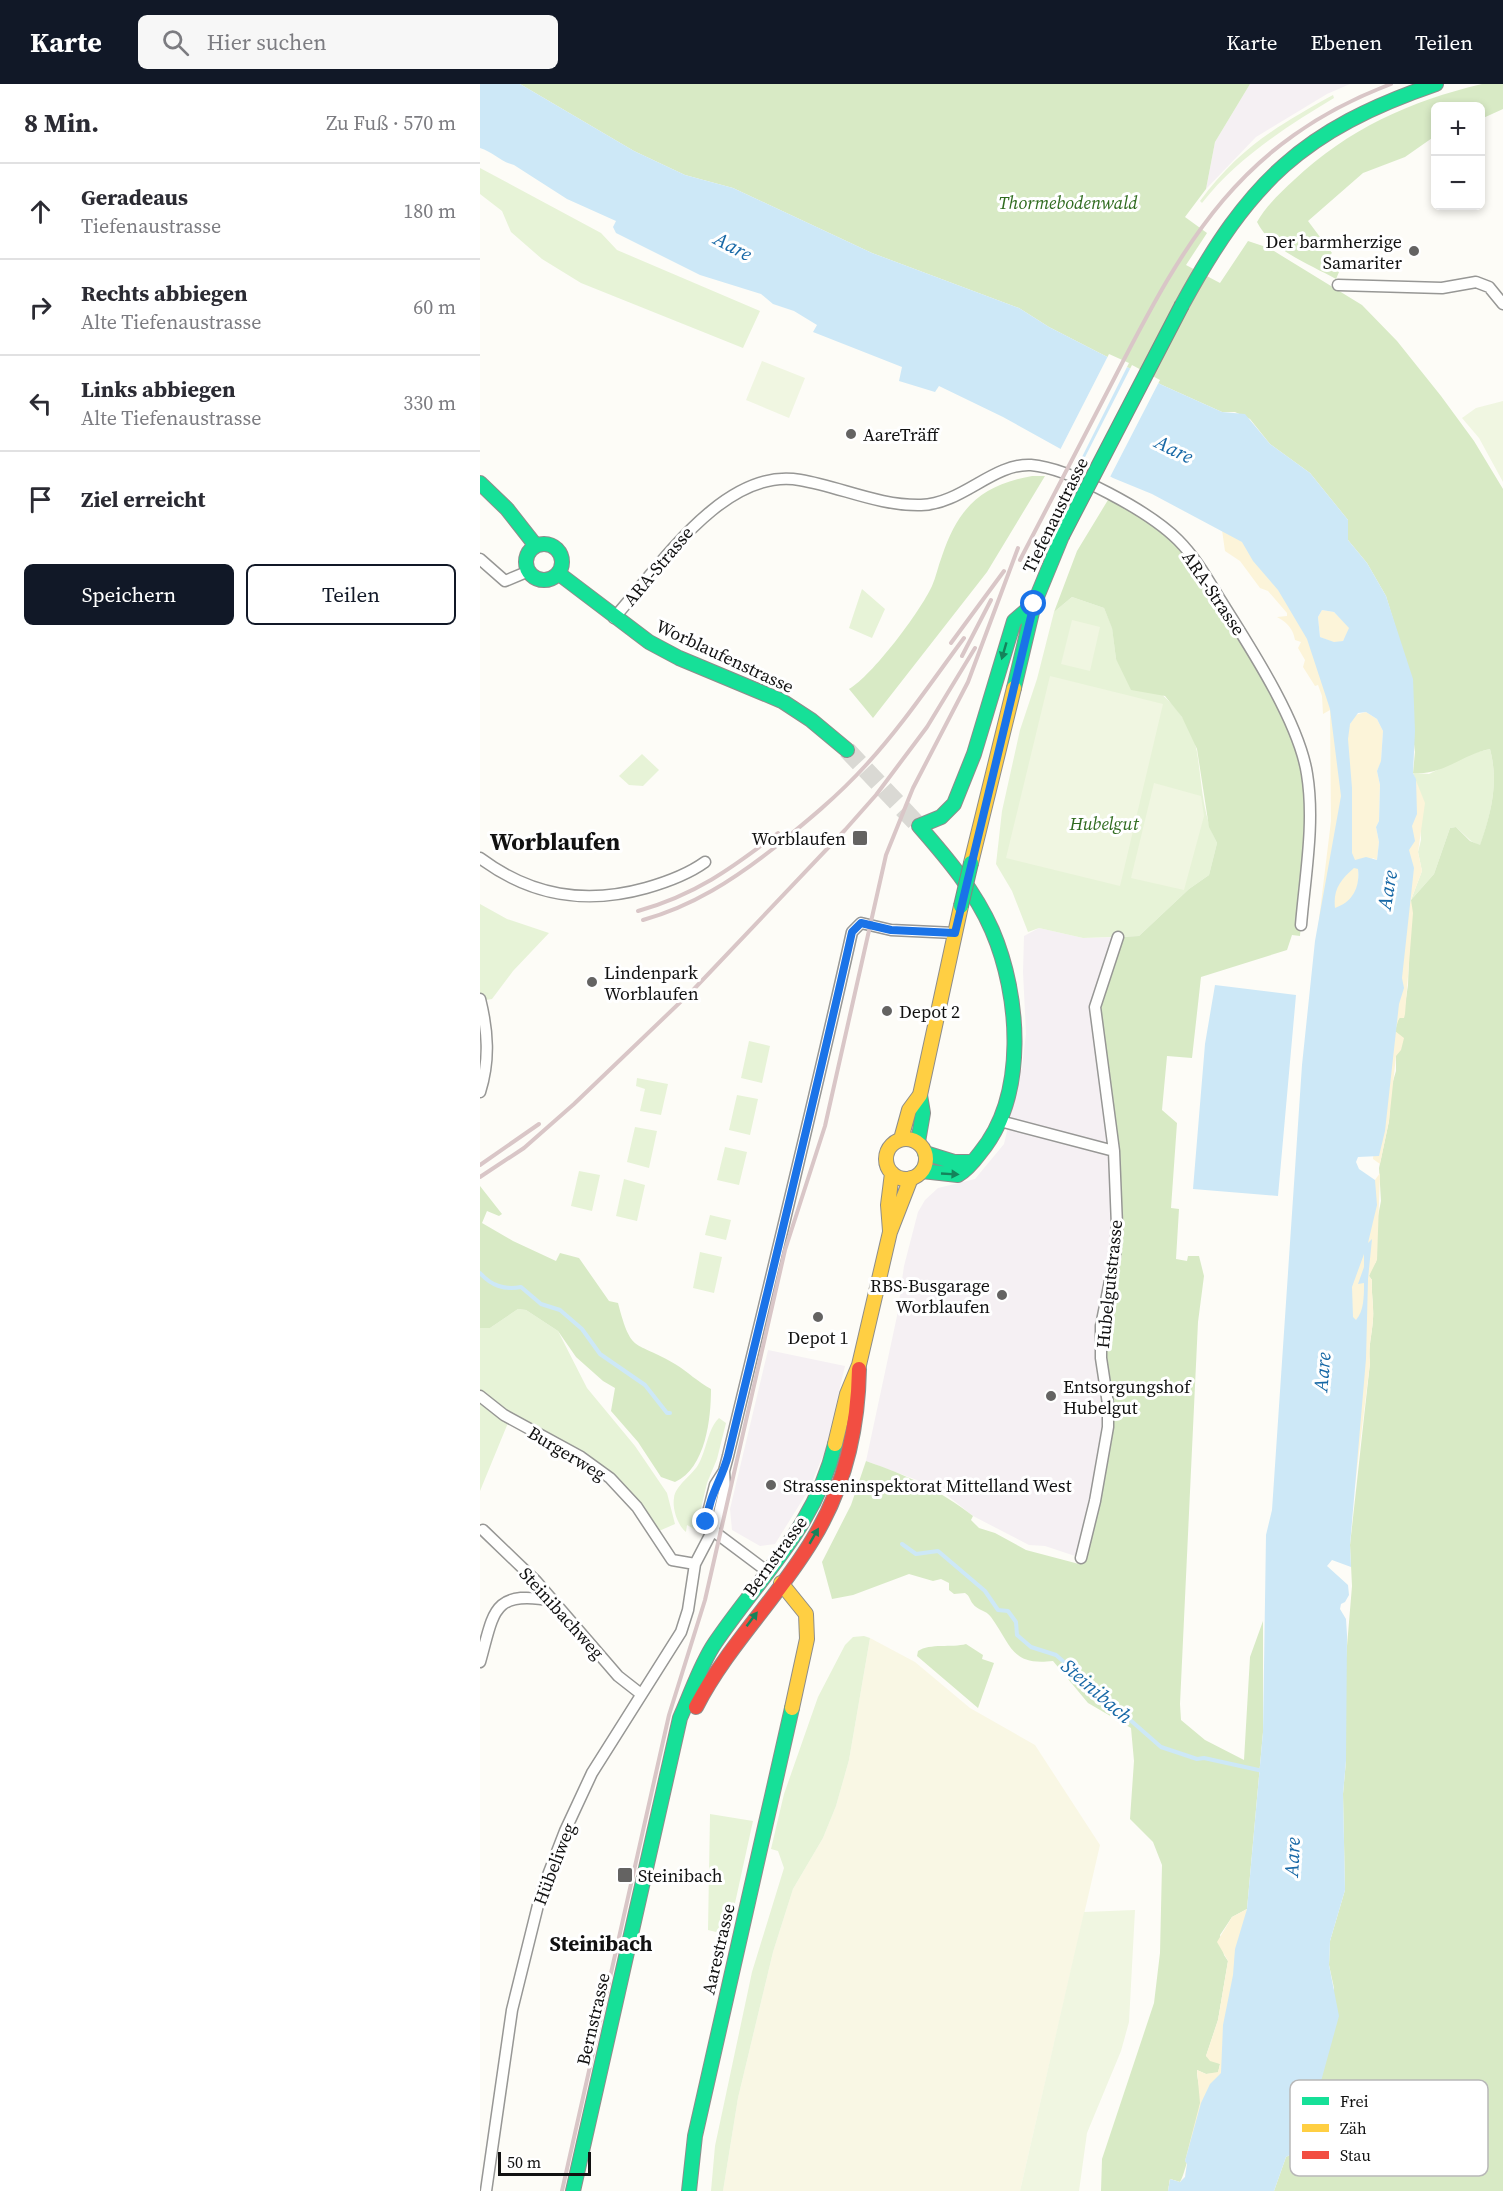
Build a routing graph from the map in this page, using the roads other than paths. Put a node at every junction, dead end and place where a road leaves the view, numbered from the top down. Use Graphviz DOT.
graph roads {
  1 [pos="1436,84"];
  2 [pos="1338,285"];
  3 [pos="1503,303"];
  4 [pos="480,483"];
  5 [pos="536,546"];
  6 [pos="480,560"];
  7 [pos="529,571"];
  8 [pos="558,573"];
  9 [pos="1034,604"];
  10 [pos="614,618"];
  11 [pos="847,750"];
  12 [pos="480,858"];
  13 [pos="705,862"];
  14 [pos="1301,925"];
  15 [pos="955,933"];
  16 [pos="1118,937"];
  17 [pos="480,999"];
  18 [pos="480,1092"];
  19 [pos="920,1095"];
  20 [pos="1000,1121"];
  21 [pos="901,1139"];
  22 [pos="922,1148"];
  23 [pos="1114,1151"];
  24 [pos="972,1162"];
  25 [pos="892,1173"];
  26 [pos="916,1175"];
  27 [pos="890,1232"];
  28 [pos="859,1365"];
  29 [pos="480,1396"];
  30 [pos="483,1530"];
  31 [pos="712,1530"];
  32 [pos="1081,1558"];
  33 [pos="695,1564"];
  34 [pos="768,1572"];
  35 [pos="781,1583"];
  36 [pos="553,1601"];
  37 [pos="480,1662"];
  38 [pos="641,1694"];
  39 [pos="674,1751"];
  40 [pos="486,2191"];
  41 [pos="573,2191"];
  42 [pos="689,2191"];
  1 -- 9 [label="main road, Tiefenaustrasse, bridge"];
  2 -- 3 [label="street"];
  4 -- 5 [label="main road"];
  5 -- 7 [label="main road"];
  5 -- 8 [label="main road"];
  6 -- 7 [label="street"];
  7 -- 8 [label="main road"];
  8 -- 10 [label="main road, Worblaufenstrasse"];
  9 -- 15 [label="main road, Tiefenaustrasse, bridge"];
  9 -- 20 [label="main road, one-way"];
  10 -- 11 [label="main road, Worblaufenstrasse"];
  10 -- 14 [label="street, ARA-Strasse"];
  12 -- 13 [label="street"];
  15 -- 19 [label="main road, Tiefenaustrasse"];
  15 -- 31 [label="street"];
  16 -- 23 [label="street, Hubelgutstrasse"];
  17 -- 18 [label="street"];
  19 -- 21 [label="main road, Tiefenaustrasse"];
  19 -- 22 [label="main road, Tiefenaustrasse"];
  20 -- 23 [label="street"];
  20 -- 24 [label="main road"];
  21 -- 22 [label="main road"];
  21 -- 25 [label="main road"];
  22 -- 24 [label="main road"];
  22 -- 26 [label="main road"];
  23 -- 32 [label="street, Hubelgutstrasse"];
  26 -- 24 [label="main road, one-way"];
  25 -- 26 [label="main road"];
  25 -- 27 [label="main road, Bernstrasse"];
  26 -- 27 [label="main road, Bernstrasse"];
  27 -- 28 [label="main road, Bernstrasse"];
  28 -- 34 [label="main road, Bernstrasse"];
  35 -- 28 [label="main road, Bernstrasse, one-way"];
  29 -- 33 [label="street, Burgerweg"];
  30 -- 36 [label="street, Steinibachweg"];
  31 -- 33 [label="street, Hübeliweg"];
  31 -- 34 [label="street"];
  33 -- 38 [label="street, Hübeliweg"];
  34 -- 35 [label="main road, Aarestrasse"];
  34 -- 39 [label="main road, Bernstrasse"];
  39 -- 35 [label="main road, Bernstrasse, one-way"];
  35 -- 42 [label="main road, Aarestrasse"];
  36 -- 37 [label="street"];
  36 -- 38 [label="street, Steinibachweg"];
  38 -- 40 [label="street, Hübeliweg"];
  39 -- 41 [label="main road, Bernstrasse"];
}
